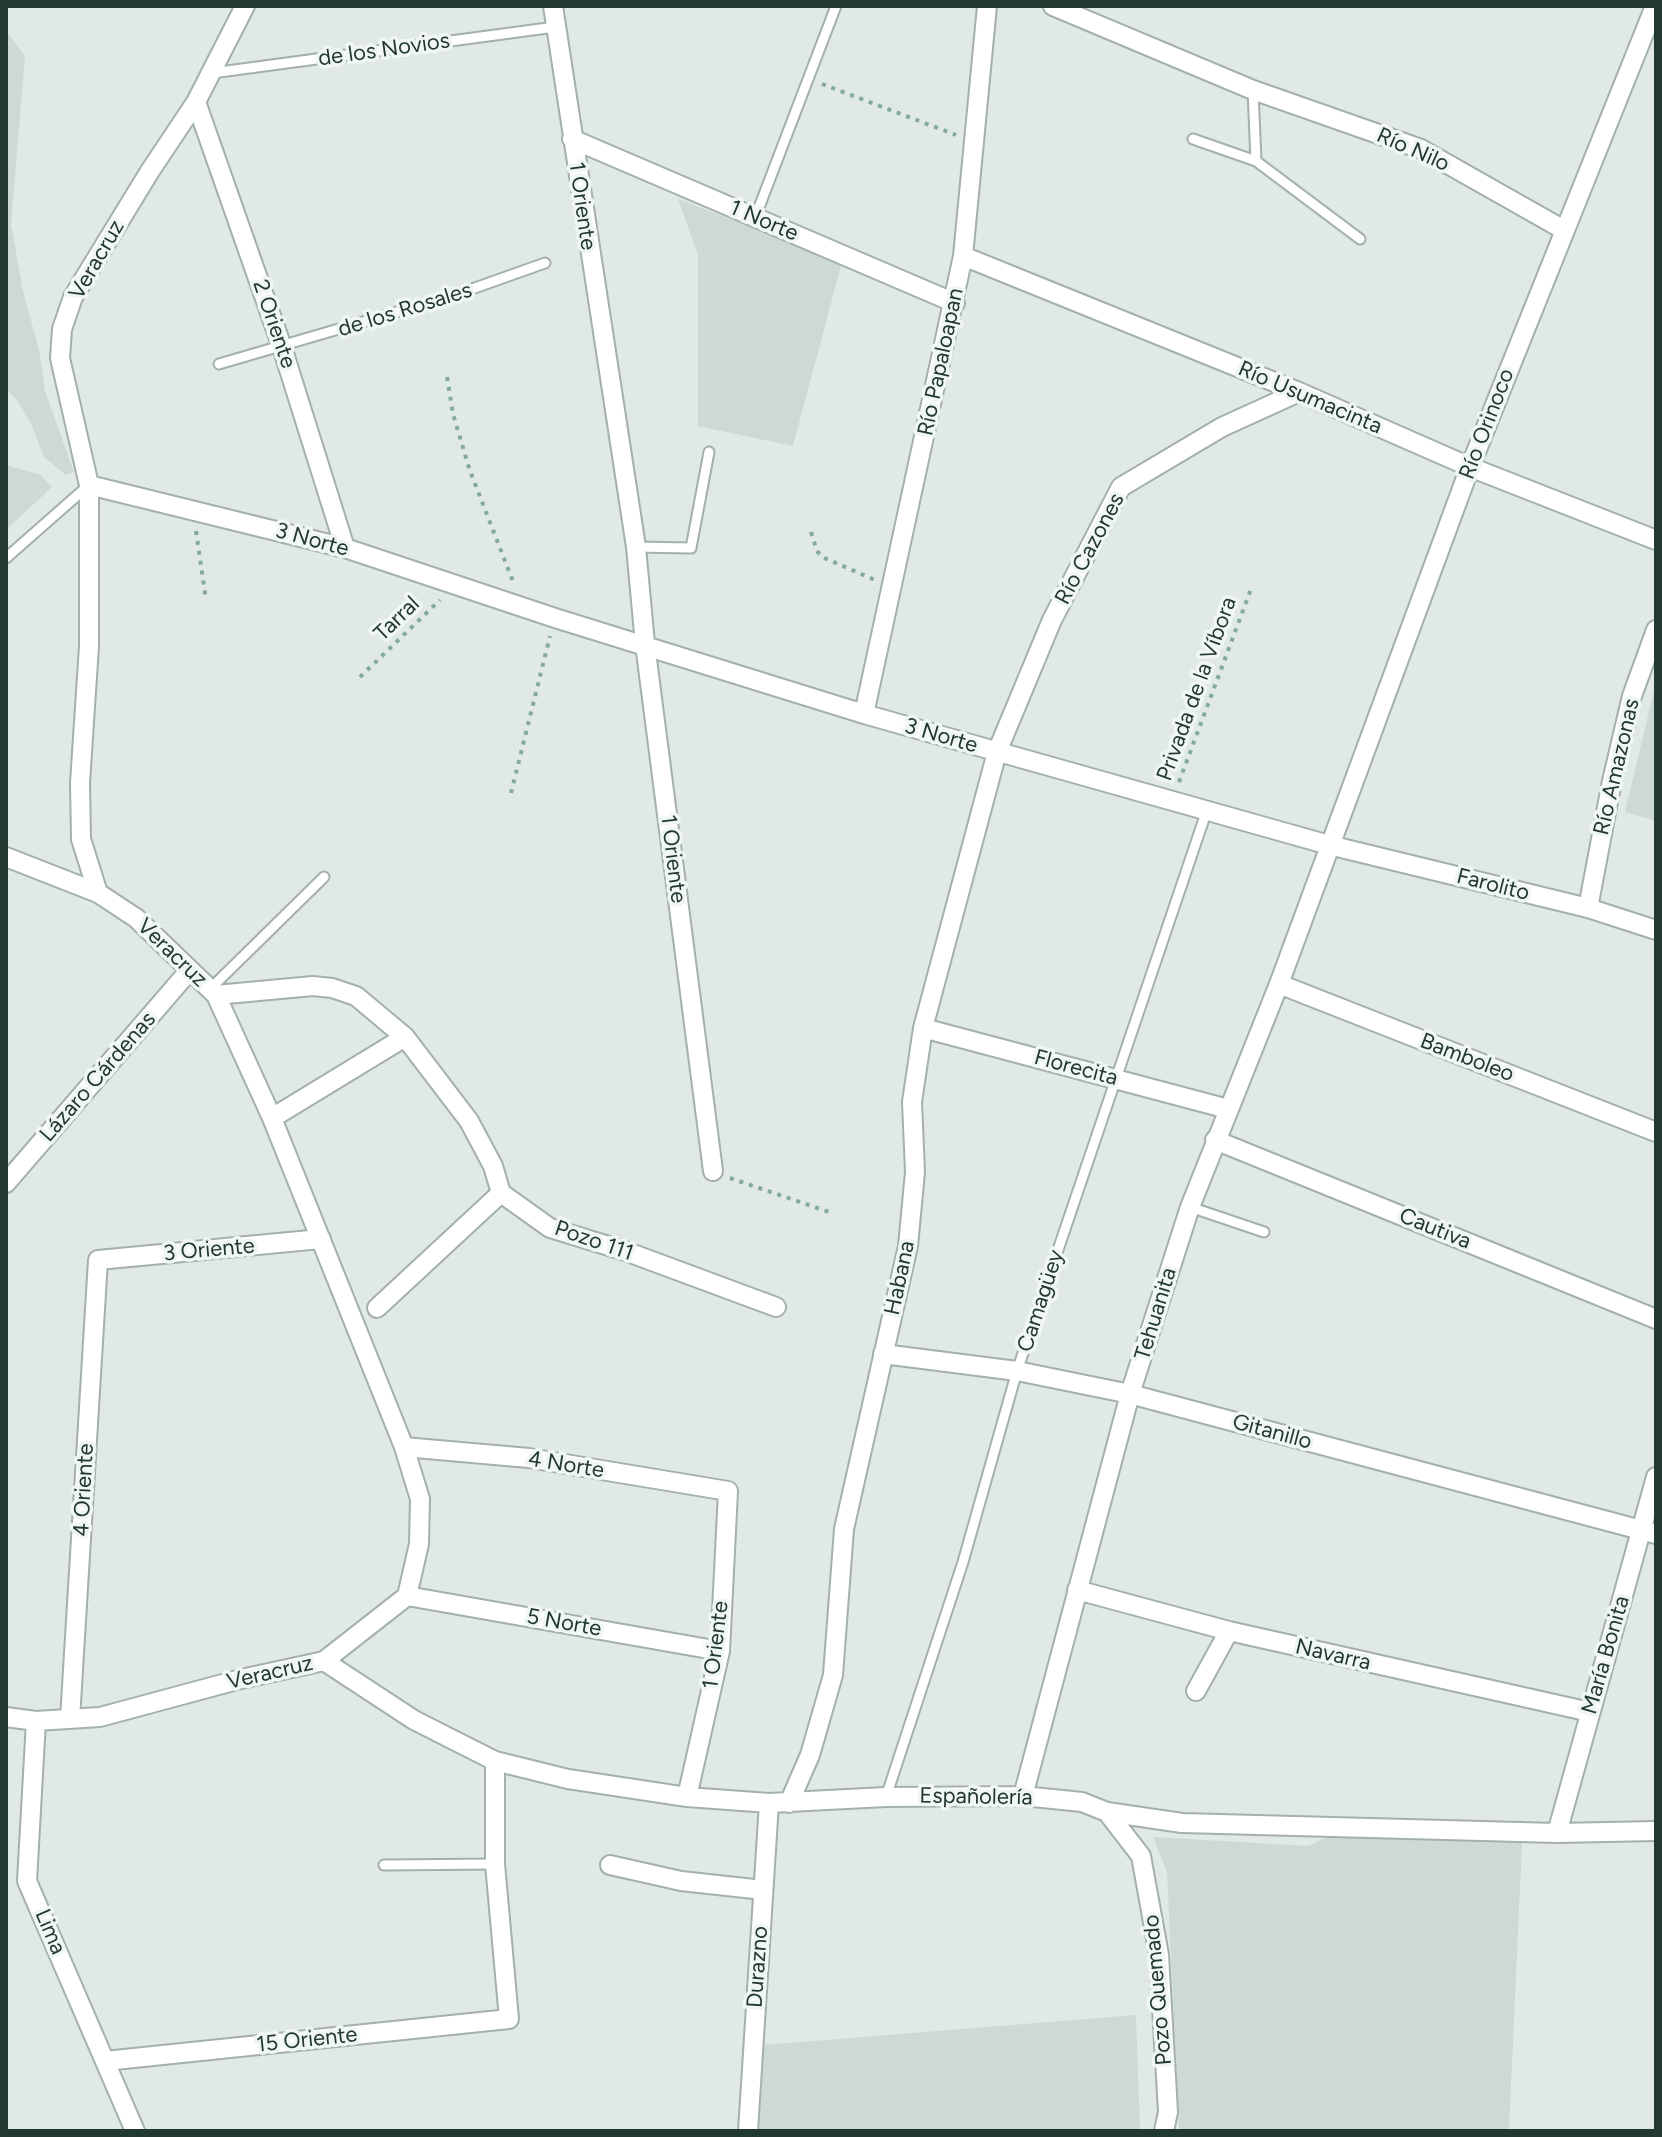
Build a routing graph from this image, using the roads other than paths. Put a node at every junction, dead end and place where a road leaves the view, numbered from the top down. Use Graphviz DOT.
graph roads {
  1 [pos="245,6"];
  2 [pos="553,6"];
  3 [pos="836,6"];
  4 [pos="987,6"];
  5 [pos="1053,6"];
  6 [pos="1655,6"];
  7 [pos="555,27"];
  8 [pos="212,73"];
  9 [pos="1253,90"];
  10 [pos="196,102"];
  11 [pos="572,139"];
  12 [pos="1193,139"];
  13 [pos="1256,161"];
  14 [pos="755,218"];
  15 [pos="1564,230"];
  16 [pos="1360,239"];
  17 [pos="963,256"];
  18 [pos="545,263"];
  19 [pos="955,303"];
  20 [pos="282,347"];
  21 [pos="219,364"];
  22 [pos="1299,392"];
  23 [pos="709,452"];
  24 [pos="1470,467"];
  25 [pos="89,485"];
  26 [pos="1656,540"];
  27 [pos="636,547"];
  28 [pos="345,548"];
  29 [pos="6,558"];
  30 [pos="1656,630"];
  31 [pos="645,644"];
  32 [pos="864,714"];
  33 [pos="997,752"];
  34 [pos="1207,810"];
  35 [pos="1329,845"];
  36 [pos="6,857"];
  37 [pos="324,877"];
  38 [pos="98,893"];
  39 [pos="1588,908"];
  40 [pos="1656,930"];
  41 [pos="189,971"];
  42 [pos="1279,984"];
  43 [pos="213,992"];
  44 [pos="923,1028"];
  45 [pos="405,1037"];
  46 [pos="1115,1078"];
  47 [pos="1228,1109"];
  48 [pos="272,1118"];
  49 [pos="1656,1132"];
  50 [pos="1215,1140"];
  51 [pos="713,1171"];
  52 [pos="6,1183"];
  53 [pos="501,1193"];
  54 [pos="1190,1207"];
  55 [pos="1264,1232"];
  56 [pos="321,1239"];
  57 [pos="98,1260"];
  58 [pos="776,1307"];
  59 [pos="377,1308"];
  60 [pos="1656,1319"];
  61 [pos="883,1354"];
  62 [pos="1017,1371"];
  63 [pos="1130,1394"];
  64 [pos="404,1447"];
  65 [pos="1656,1477"];
  66 [pos="728,1491"];
  67 [pos="1649,1532"];
  68 [pos="1077,1590"];
  69 [pos="407,1596"];
  70 [pos="1229,1631"];
  71 [pos="720,1651"];
  72 [pos="324,1661"];
  73 [pos="1196,1691"];
  74 [pos="1590,1712"];
  75 [pos="6,1717"];
  76 [pos="70,1719"];
  77 [pos="36,1721"];
  78 [pos="495,1761"];
  79 [pos="1023,1796"];
  80 [pos="687,1797"];
  81 [pos="886,1797"];
  82 [pos="769,1803"];
  83 [pos="789,1803"];
  84 [pos="1107,1812"];
  85 [pos="1656,1831"];
  86 [pos="1557,1833"];
  87 [pos="495,1864"];
  88 [pos="384,1865"];
  89 [pos="610,1865"];
  90 [pos="763,1890"];
  91 [pos="105,2061"];
  92 [pos="135,2131"];
  93 [pos="748,2131"];
  94 [pos="1164,2131"];
  1 -- 8 [label="street, Veracruz"];
  2 -- 7 [label="street, 1 Oriente"];
  3 -- 14 [label="lane"];
  4 -- 17 [label="street, Río Papaloapan"];
  5 -- 9 [label="street, Río Nilo"];
  6 -- 15 [label="street, Río Orinoco"];
  7 -- 8 [label="lane, de los Novios"];
  7 -- 11 [label="street, 1 Oriente"];
  8 -- 10 [label="street, Veracruz"];
  9 -- 13 [label="lane"];
  9 -- 15 [label="street, Río Nilo"];
  10 -- 20 [label="street, 2 Oriente"];
  10 -- 25 [label="street, Veracruz"];
  11 -- 14 [label="street, 1 Norte"];
  11 -- 27 [label="street, 1 Oriente"];
  12 -- 13 [label="lane"];
  13 -- 16 [label="lane"];
  14 -- 19 [label="street, 1 Norte"];
  15 -- 24 [label="street, Río Orinoco"];
  17 -- 19 [label="street, Río Papaloapan"];
  17 -- 22 [label="street, Río Usumacinta"];
  18 -- 20 [label="lane, de los Rosales"];
  19 -- 32 [label="street, Río Papaloapan"];
  20 -- 21 [label="lane, de los Rosales"];
  20 -- 28 [label="street, 2 Oriente"];
  22 -- 24 [label="street, Río Usumacinta"];
  22 -- 33 [label="street, Río Cazones"];
  23 -- 27 [label="lane"];
  24 -- 26 [label="street, Río Usumacinta"];
  24 -- 35 [label="street, Río Orinoco"];
  25 -- 28 [label="street, 3 Norte"];
  25 -- 29 [label="lane"];
  25 -- 38 [label="street, Veracruz"];
  27 -- 31 [label="street, 1 Oriente"];
  28 -- 31 [label="street, 3 Norte"];
  30 -- 39 [label="street, Río Amazonas"];
  31 -- 32 [label="street, 3 Norte"];
  31 -- 51 [label="street, 1 Oriente"];
  32 -- 33 [label="street, 3 Norte"];
  33 -- 34 [label="street, 3 Norte"];
  33 -- 44 [label="street, Habana"];
  34 -- 35 [label="street, 3 Norte"];
  34 -- 46 [label="lane, Camagüey"];
  35 -- 39 [label="street, Farolito"];
  35 -- 42 [label="street, Tehuanita"];
  36 -- 38 [label="street"];
  37 -- 43 [label="lane"];
  38 -- 41 [label="street, Veracruz"];
  39 -- 40 [label="street, Farolito"];
  41 -- 43 [label="street, Veracruz"];
  41 -- 52 [label="street, Lázaro Cárdenas"];
  42 -- 47 [label="street, Tehuanita"];
  42 -- 49 [label="street, Bamboleo"];
  43 -- 45 [label="street"];
  43 -- 48 [label="street, Veracruz"];
  44 -- 46 [label="street, Florecita"];
  44 -- 61 [label="street, Habana"];
  45 -- 48 [label="street"];
  45 -- 53 [label="street"];
  46 -- 47 [label="street, Florecita"];
  46 -- 62 [label="lane, Camagüey"];
  47 -- 50 [label="street, Tehuanita"];
  48 -- 56 [label="street, Veracruz"];
  50 -- 54 [label="street, Tehuanita"];
  50 -- 60 [label="street, Cautiva"];
  53 -- 58 [label="street, Pozo 111"];
  53 -- 59 [label="street"];
  54 -- 55 [label="lane"];
  54 -- 63 [label="street, Tehuanita"];
  56 -- 57 [label="street, 3 Oriente"];
  56 -- 64 [label="street, Veracruz"];
  57 -- 76 [label="street, 4 Oriente"];
  61 -- 62 [label="street, Gitanillo"];
  61 -- 83 [label="street, Habana"];
  62 -- 63 [label="street, Gitanillo"];
  62 -- 81 [label="lane, Camagüey"];
  63 -- 67 [label="street, Gitanillo"];
  63 -- 68 [label="street, Tehuanita"];
  64 -- 66 [label="street, 4 Norte"];
  64 -- 69 [label="street, Veracruz"];
  65 -- 67 [label="street, María Bonita"];
  66 -- 71 [label="street, 1 Oriente"];
  67 -- 74 [label="street, María Bonita"];
  68 -- 70 [label="street, Navarra"];
  68 -- 79 [label="street, Tehuanita"];
  69 -- 71 [label="street, 5 Norte"];
  69 -- 72 [label="street, Veracruz"];
  70 -- 73 [label="street"];
  70 -- 74 [label="street, Navarra"];
  71 -- 80 [label="street, 1 Oriente"];
  72 -- 76 [label="street, Veracruz"];
  72 -- 78 [label="street, Españolería"];
  74 -- 86 [label="street, María Bonita"];
  75 -- 77 [label="street, Veracruz"];
  76 -- 77 [label="street, Veracruz"];
  77 -- 91 [label="street, Lima"];
  78 -- 80 [label="street, Españolería"];
  78 -- 87 [label="street"];
  79 -- 81 [label="street, Españolería"];
  79 -- 84 [label="street, Españolería"];
  80 -- 82 [label="street, Españolería"];
  81 -- 83 [label="street, Españolería"];
  82 -- 83 [label="street, Españolería"];
  82 -- 90 [label="street, Durazno"];
  84 -- 86 [label="street, Españolería"];
  84 -- 94 [label="street, Pozo Quemado"];
  85 -- 86 [label="street, Españolería"];
  87 -- 88 [label="lane"];
  87 -- 91 [label="street, 15 Oriente"];
  89 -- 90 [label="street"];
  90 -- 93 [label="street, Durazno"];
  91 -- 92 [label="street, Lima"];
}
